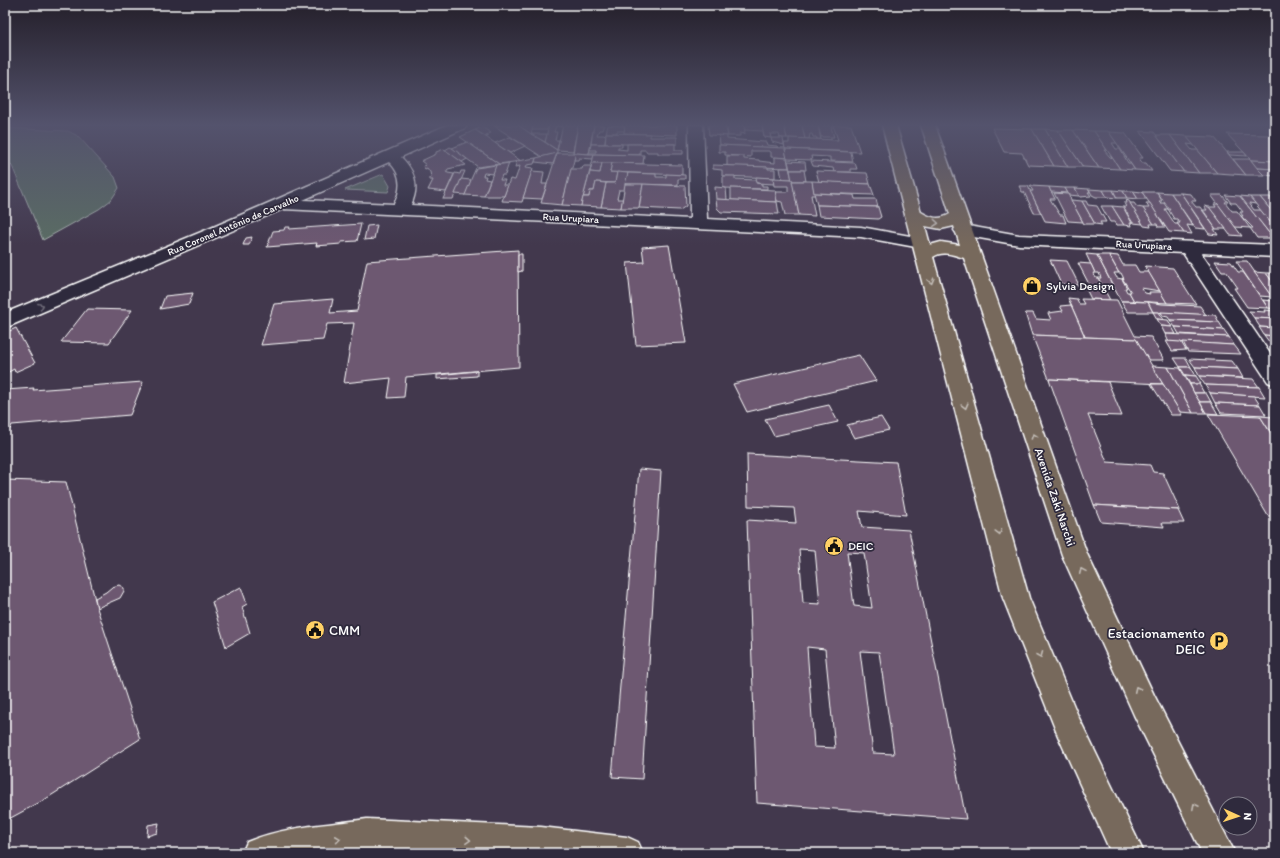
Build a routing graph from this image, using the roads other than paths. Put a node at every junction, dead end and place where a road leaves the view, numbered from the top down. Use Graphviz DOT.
graph roads {
  1 [pos="369,165"];
  2 [pos="401,165"];
  3 [pos="697,165"];
  4 [pos="899,165"];
  5 [pos="942,165"];
  6 [pos="281,204"];
  7 [pos="400,210"];
  8 [pos="699,224"];
  9 [pos="918,235"];
  10 [pos="966,236"];
  11 [pos="1188,247"];
  12 [pos="1275,252"];
  13 [pos="5,321"];
  14 [pos="1275,378"];
  15 [pos="1211,849"];
  16 [pos="258,853"];
  17 [pos="627,853"];
  18 [pos="1128,853"];
  1 -- 6 [label="street, Rua Coronel Antônio de Carvalho"];
  2 -- 7 [label="street"];
  3 -- 8 [label="street"];
  4 -- 9 [label="main road"];
  5 -- 10 [label="main road, Avenida Zaki Narchi"];
  6 -- 7 [label="street, Rua Urupiara"];
  13 -- 6 [label="street, Rua Coronel Antônio de Carvalho, one-way"];
  7 -- 8 [label="street, Rua Urupiara"];
  8 -- 9 [label="street, Rua Urupiara"];
  9 -- 10 [label="main road"];
  9 -- 10 [label="main road, one-way"];
  9 -- 18 [label="main road, one-way"];
  10 -- 11 [label="street, Rua Urupiara"];
  15 -- 10 [label="main road, Avenida Zaki Narchi, one-way"];
  11 -- 12 [label="street, Rua Urupiara"];
  11 -- 14 [label="street"];
  16 -- 17 [label="main road, one-way"];
}
